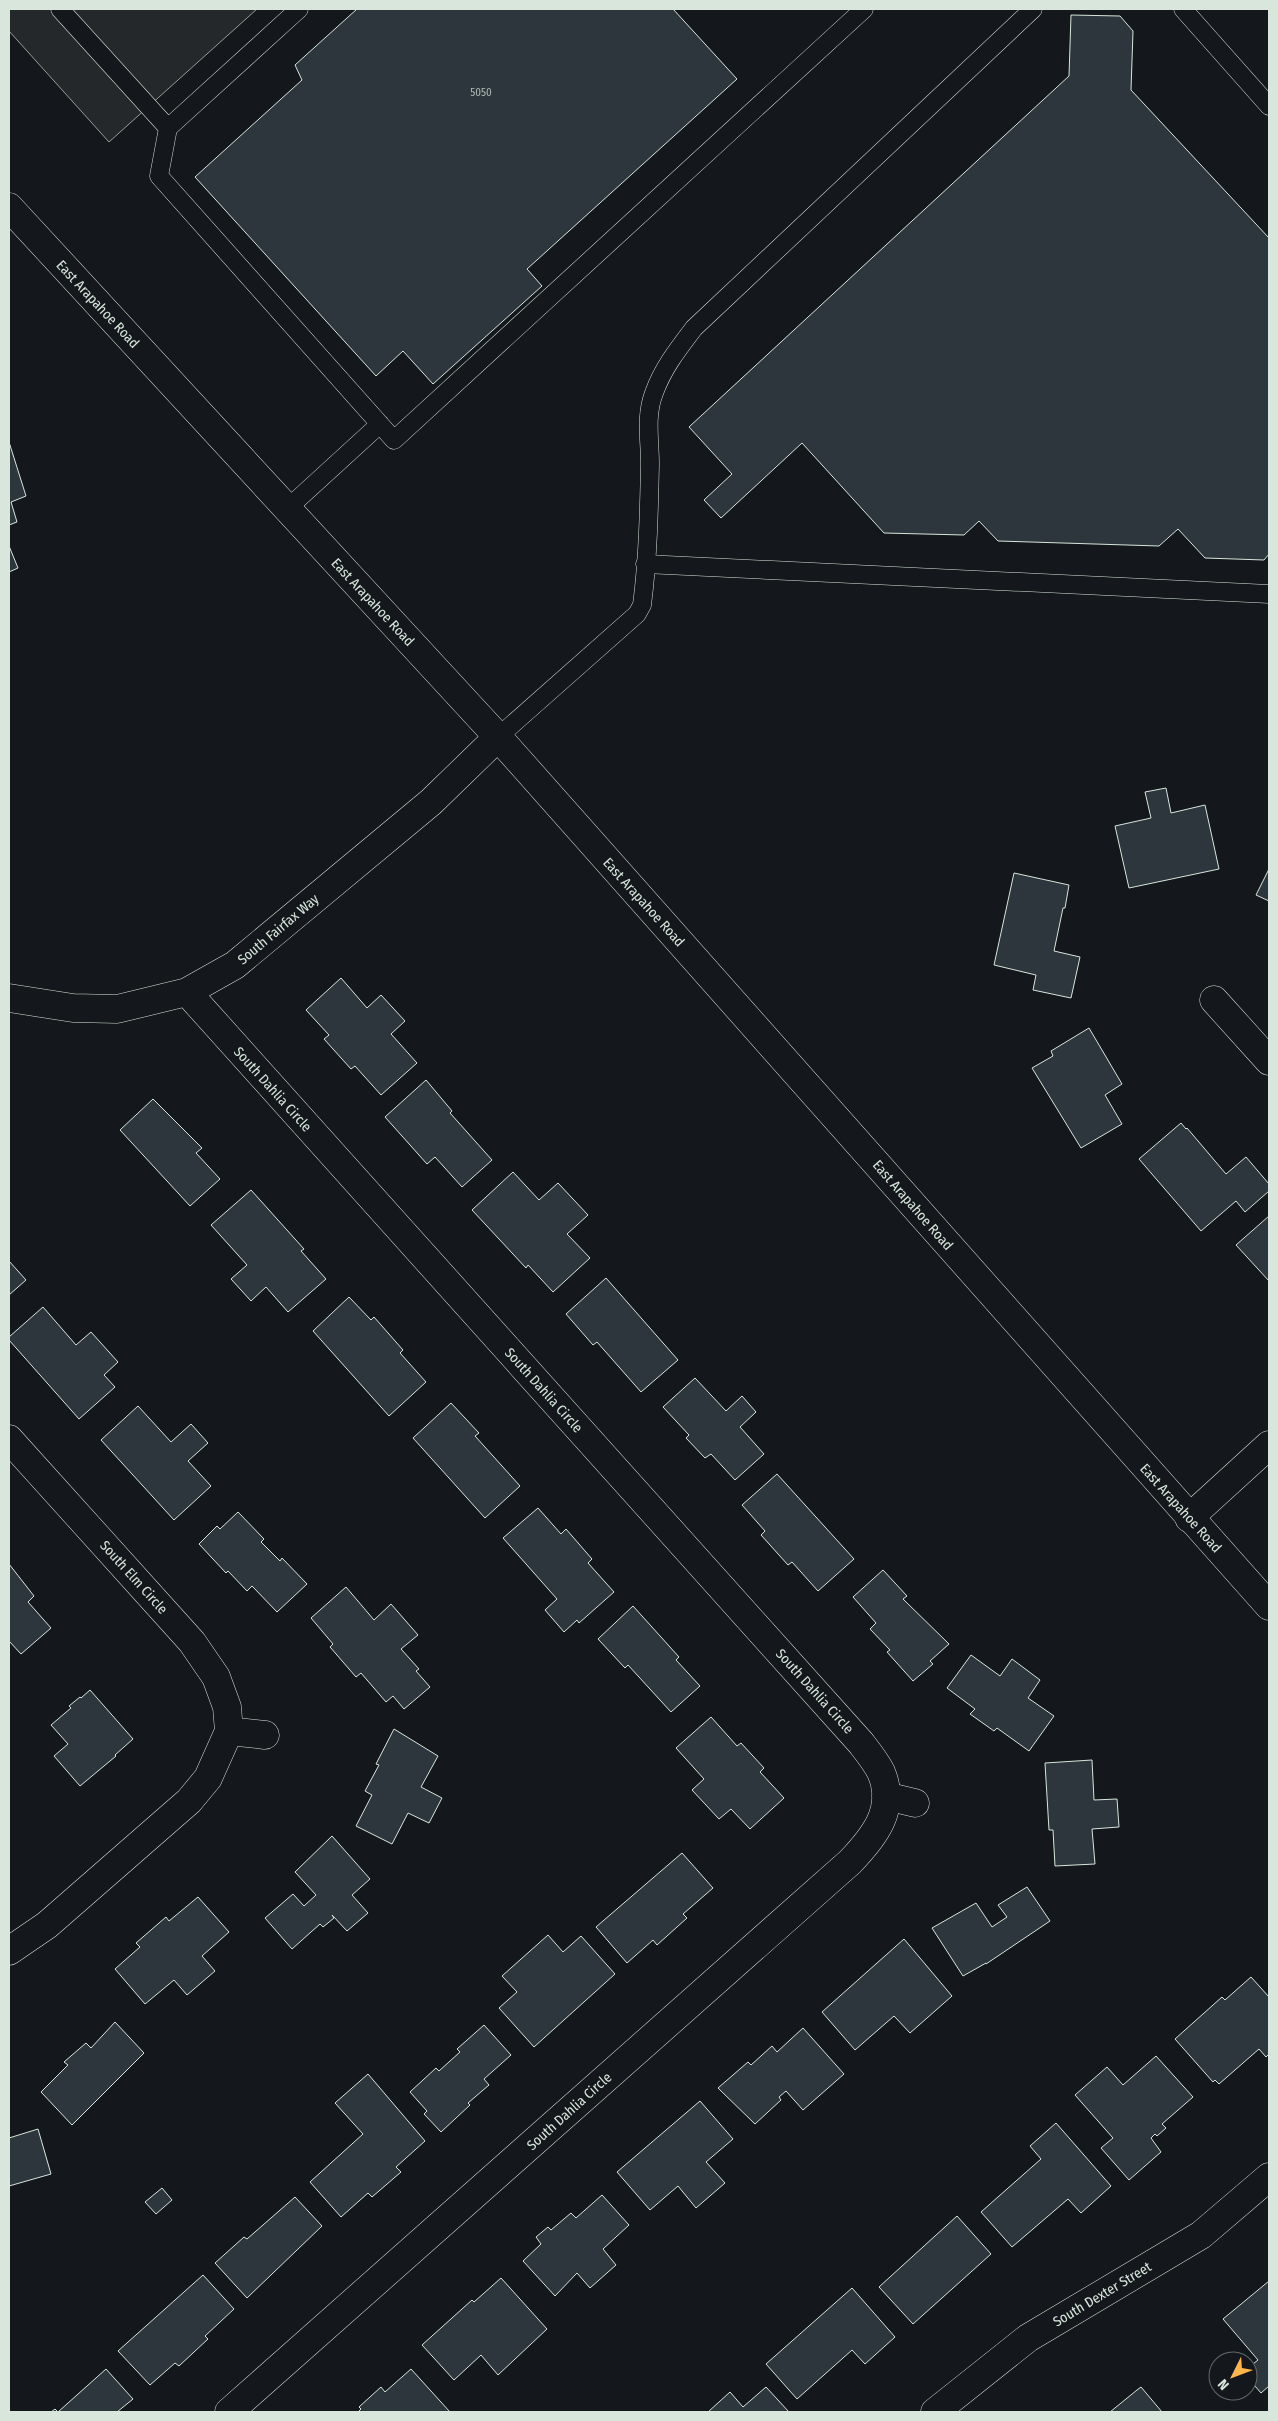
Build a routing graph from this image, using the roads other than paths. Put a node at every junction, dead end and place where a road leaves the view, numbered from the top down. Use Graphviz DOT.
graph roads {
  1 [pos="60,9"];
  2 [pos="299,9"];
  3 [pos="864,9"];
  4 [pos="1034,9"];
  5 [pos="1183,9"];
  6 [pos="1269,106"];
  7 [pos="168,128"];
  8 [pos="12,214"];
  9 [pos="380,424"];
  10 [pos="287,509"];
  11 [pos="645,564"];
  12 [pos="1269,594"];
  13 [pos="498,737"];
  14 [pos="187,992"];
  15 [pos="9,998"];
  16 [pos="1214,1000"];
  17 [pos="1269,1061"];
  18 [pos="9,1439"];
  19 [pos="1269,1445"];
  20 [pos="1189,1518"];
  21 [pos="1269,1606"];
  22 [pos="229,1731"];
  23 [pos="265,1735"];
  24 [pos="886,1796"];
  25 [pos="915,1803"];
  26 [pos="9,1951"];
  27 [pos="1269,2177"];
  28 [pos="229,2412"];
  29 [pos="934,2412"];
  1 -- 7 [label="lane"];
  2 -- 7 [label="lane"];
  3 -- 9 [label="lane"];
  4 -- 11 [label="lane"];
  5 -- 6 [label="lane"];
  7 -- 9 [label="lane"];
  8 -- 10 [label="street, East Arapahoe Road"];
  9 -- 10 [label="lane"];
  10 -- 13 [label="street, East Arapahoe Road"];
  11 -- 12 [label="lane"];
  11 -- 13 [label="lane"];
  13 -- 14 [label="street, South Fairfax Way"];
  13 -- 20 [label="street, East Arapahoe Road"];
  14 -- 15 [label="street, South Fairfax Way"];
  14 -- 24 [label="street, South Dahlia Circle"];
  16 -- 17 [label="street"];
  18 -- 22 [label="street, South Elm Circle"];
  19 -- 20 [label="street"];
  20 -- 21 [label="street, East Arapahoe Road"];
  22 -- 23 [label="street"];
  22 -- 26 [label="street, South Elm Circle"];
  24 -- 25 [label="street"];
  24 -- 28 [label="street, South Dahlia Circle"];
  27 -- 29 [label="street, South Dexter Street"];
}
